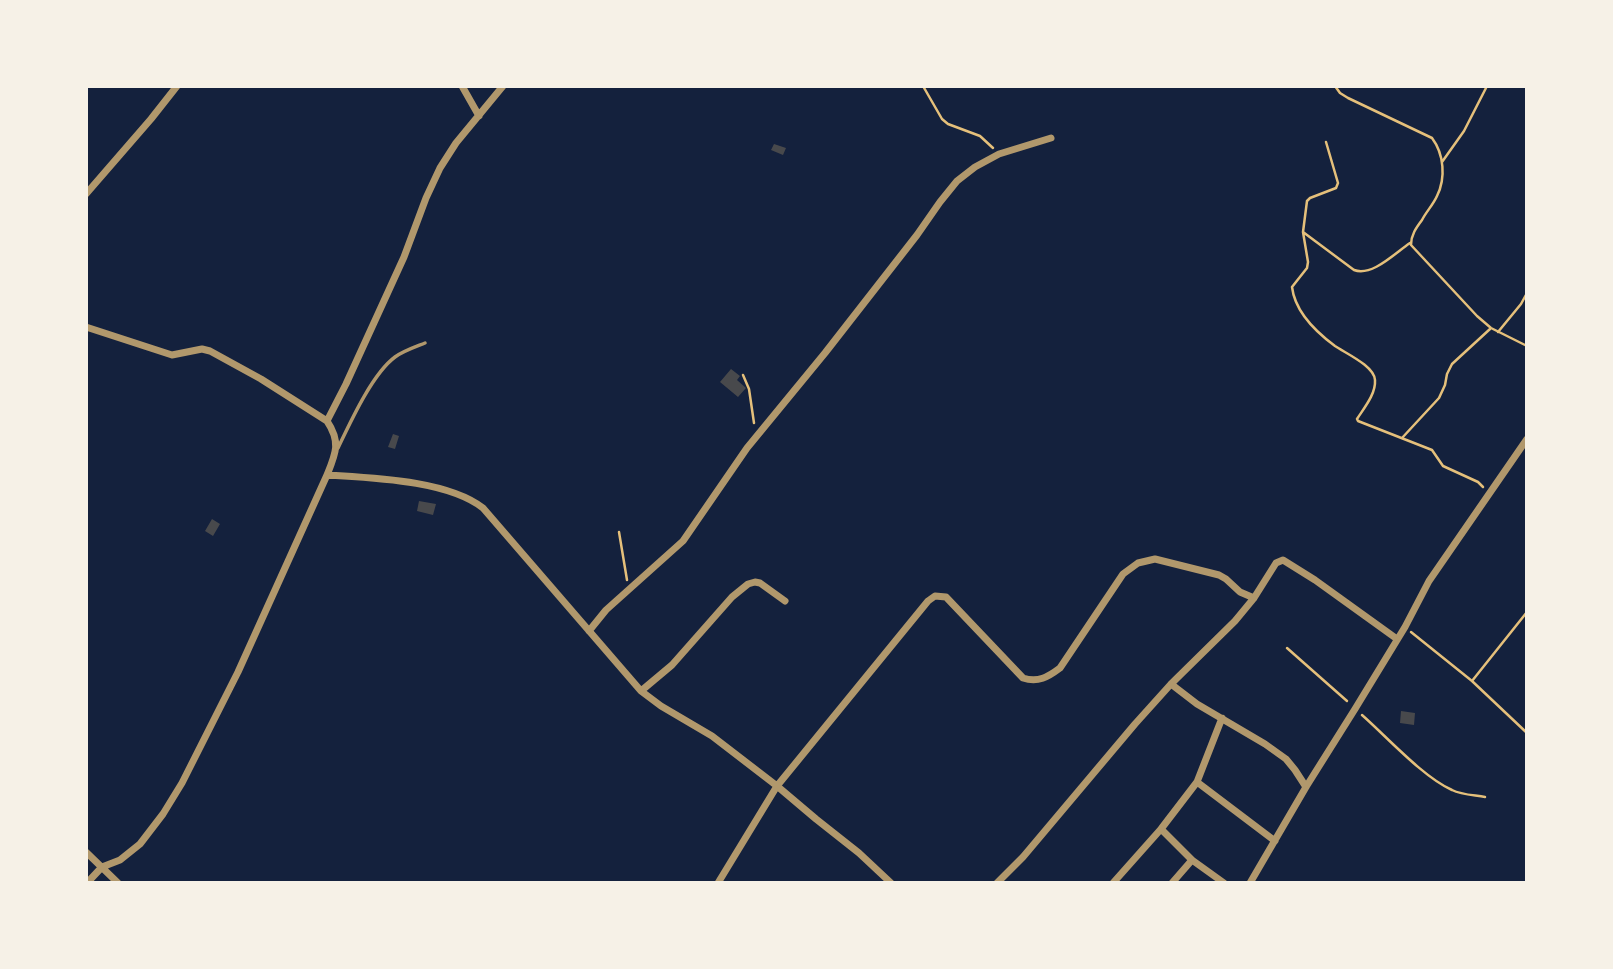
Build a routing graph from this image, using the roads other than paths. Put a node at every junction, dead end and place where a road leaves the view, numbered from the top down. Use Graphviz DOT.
graph roads {
  1 [pos="177,86"];
  2 [pos="462,86"];
  3 [pos="503,86"];
  4 [pos="479,116"];
  5 [pos="1051,138"];
  6 [pos="86,194"];
  7 [pos="88,328"];
  8 [pos="86,337"];
  9 [pos="425,343"];
  10 [pos="327,421"];
  11 [pos="1527,439"];
  12 [pos="336,452"];
  13 [pos="327,475"];
  14 [pos="1254,598"];
  15 [pos="785,601"];
  16 [pos="589,631"];
  17 [pos="1397,639"];
  18 [pos="1171,684"];
  19 [pos="642,691"];
  20 [pos="1222,718"];
  21 [pos="1197,782"];
  22 [pos="777,786"];
  23 [pos="1306,786"];
  24 [pos="1161,829"];
  25 [pos="1275,841"];
  26 [pos="86,852"];
  27 [pos="1192,860"];
  28 [pos="102,867"];
  29 [pos="88,883"];
  30 [pos="118,883"];
  31 [pos="719,883"];
  32 [pos="891,883"];
  33 [pos="997,883"];
  34 [pos="1114,883"];
  35 [pos="1172,883"];
  36 [pos="1224,883"];
  37 [pos="1250,883"];
  1 -- 6 [label="street"];
  2 -- 4 [label="street"];
  3 -- 4 [label="street"];
  4 -- 10 [label="street"];
  5 -- 16 [label="street"];
  7 -- 8 [label="street"];
  7 -- 10 [label="street"];
  9 -- 12 [label="lane"];
  10 -- 12 [label="street"];
  11 -- 17 [label="street"];
  12 -- 13 [label="street"];
  13 -- 16 [label="street"];
  13 -- 28 [label="street"];
  14 -- 17 [label="street"];
  14 -- 18 [label="street"];
  14 -- 22 [label="street"];
  15 -- 19 [label="street"];
  16 -- 19 [label="street"];
  17 -- 23 [label="street"];
  18 -- 20 [label="street"];
  18 -- 33 [label="street"];
  19 -- 22 [label="street"];
  20 -- 21 [label="street"];
  20 -- 23 [label="street"];
  21 -- 24 [label="street"];
  21 -- 25 [label="street"];
  22 -- 31 [label="street"];
  22 -- 32 [label="street"];
  23 -- 25 [label="street"];
  24 -- 27 [label="street"];
  24 -- 34 [label="street"];
  25 -- 37 [label="street"];
  26 -- 28 [label="street"];
  27 -- 35 [label="street"];
  27 -- 36 [label="street"];
  28 -- 29 [label="street"];
  28 -- 30 [label="street"];
}
